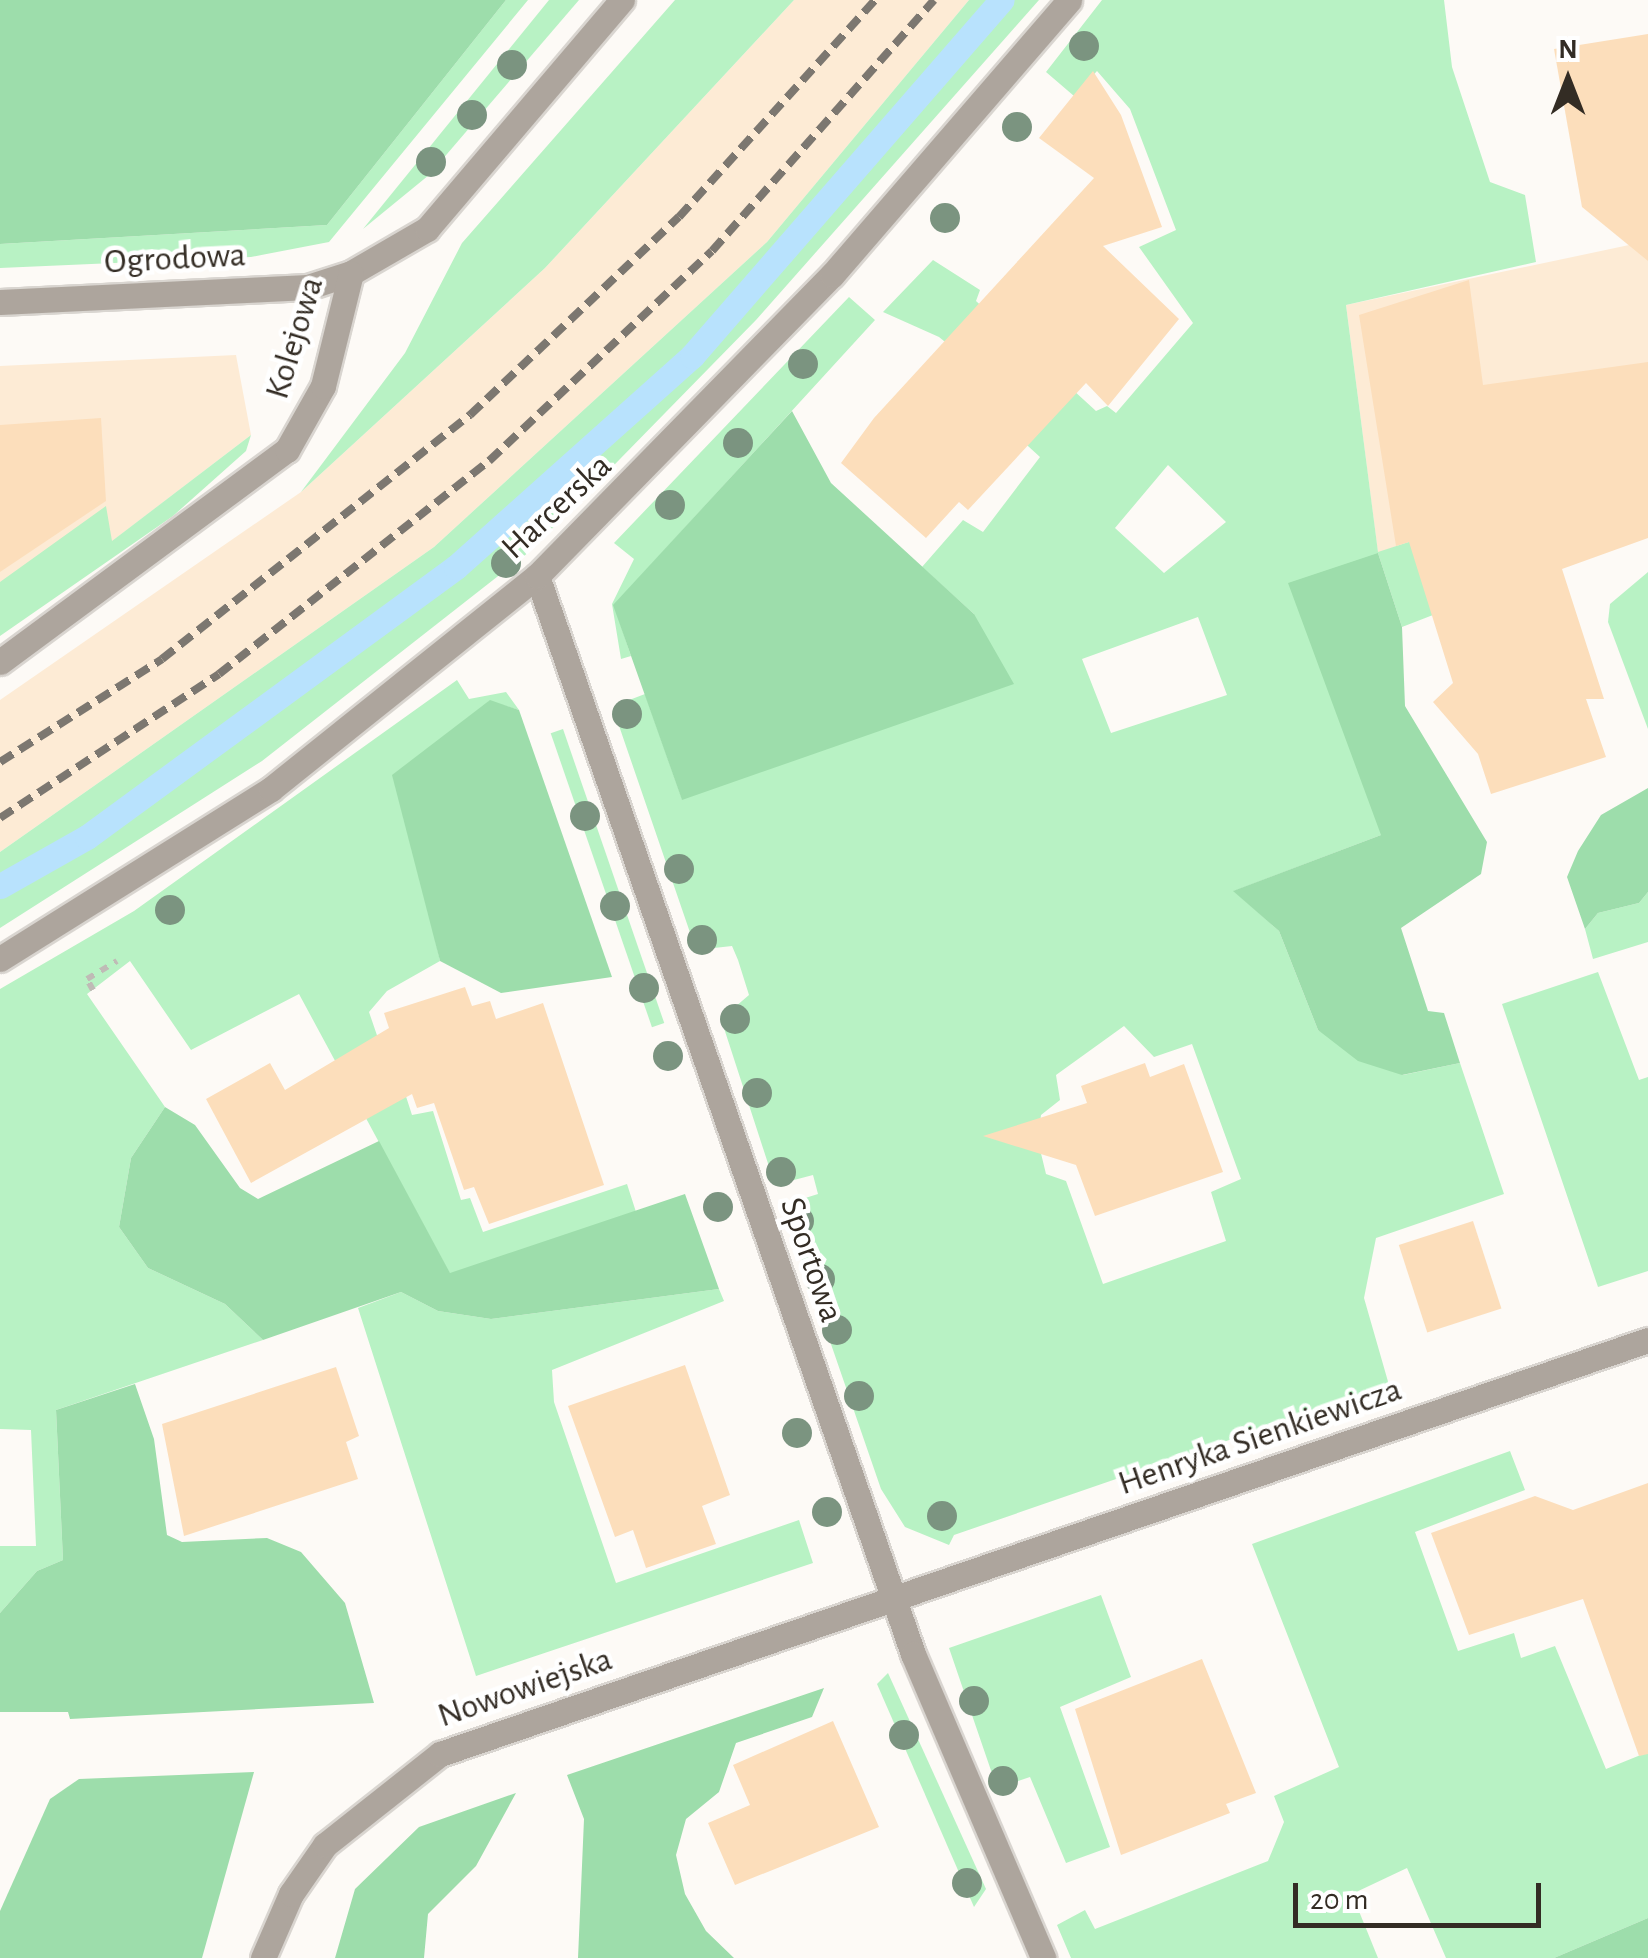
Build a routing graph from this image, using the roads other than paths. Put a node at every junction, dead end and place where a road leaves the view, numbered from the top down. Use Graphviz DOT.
graph roads {
  1 [pos="622,0"];
  2 [pos="1069,0"];
  3 [pos="350,273"];
  4 [pos="0,302"];
  5 [pos="537,576"];
  6 [pos="0,662"];
  7 [pos="0,959"];
  8 [pos="1648,1340"];
  9 [pos="896,1602"];
  10 [pos="263,1958"];
  11 [pos="1043,1958"];
  1 -- 3 [label="street, Kolejowa"];
  2 -- 5 [label="street, Harcerska"];
  3 -- 4 [label="street, Ogrodowa"];
  3 -- 6 [label="street, Kolejowa"];
  5 -- 7 [label="street, Harcerska"];
  5 -- 9 [label="street, Sportowa"];
  8 -- 9 [label="street, Henryka Sienkiewicza"];
  9 -- 10 [label="street, Nowowiejska"];
  9 -- 11 [label="street, Sportowa"];
}
